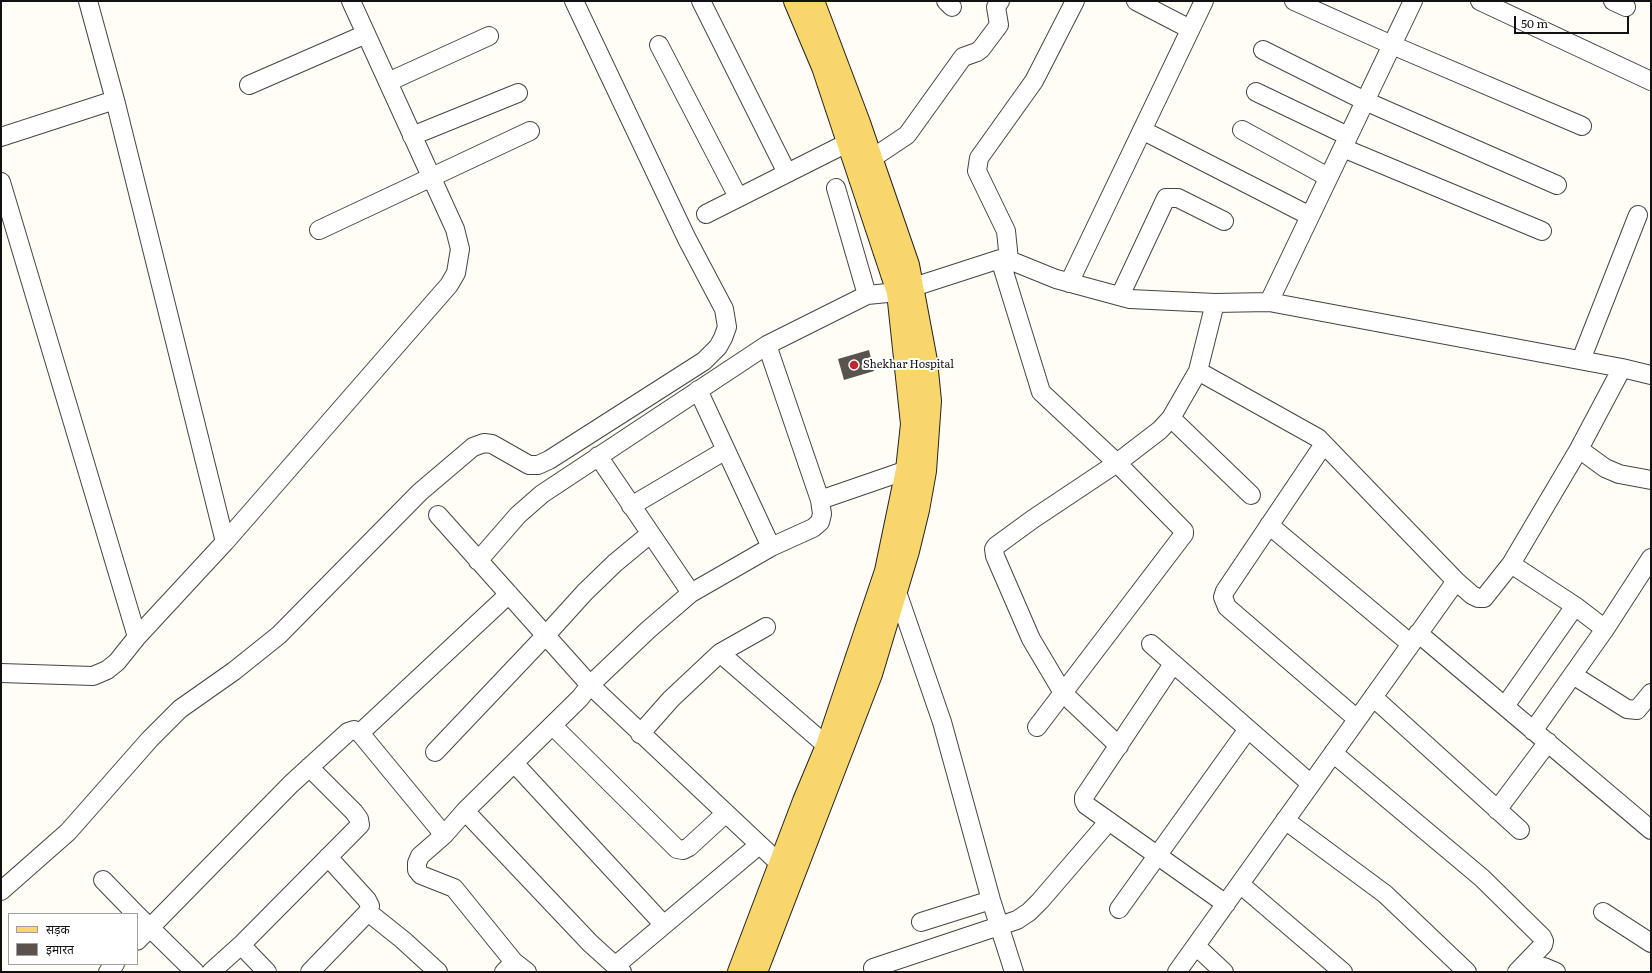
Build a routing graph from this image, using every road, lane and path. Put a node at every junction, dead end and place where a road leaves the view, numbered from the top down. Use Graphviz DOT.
graph roads {
  1 [pos="88,1"];
  2 [pos="351,1"];
  3 [pos="574,1"];
  4 [pos="701,1"];
  5 [pos="795,1"];
  6 [pos="813,1"];
  7 [pos="1000,1"];
  8 [pos="1075,1"];
  9 [pos="1136,1"];
  10 [pos="1204,1"];
  11 [pos="1294,1"];
  12 [pos="1413,1"];
  13 [pos="1480,1"];
  14 [pos="1190,30"];
  15 [pos="366,34"];
  16 [pos="489,36"];
  17 [pos="659,45"];
  18 [pos="1392,45"];
  19 [pos="1263,50"];
  20 [pos="1651,81"];
  21 [pos="388,82"];
  22 [pos="249,85"];
  23 [pos="1256,92"];
  24 [pos="518,93"];
  25 [pos="115,100"];
  26 [pos="1365,101"];
  27 [pos="1582,126"];
  28 [pos="1142,130"];
  29 [pos="1242,130"];
  30 [pos="530,131"];
  31 [pos="412,136"];
  32 [pos="1,137"];
  33 [pos="855,138"];
  34 [pos="1345,142"];
  35 [pos="872,159"];
  36 [pos="787,173"];
  37 [pos="431,177"];
  38 [pos="1328,177"];
  39 [pos="1,182"];
  40 [pos="1557,185"];
  41 [pos="836,188"];
  42 [pos="738,197"];
  43 [pos="706,214"];
  44 [pos="1310,216"];
  45 [pos="1638,216"];
  46 [pos="1224,221"];
  47 [pos="319,230"];
  48 [pos="1542,231"];
  49 [pos="1005,260"];
  50 [pos="1069,283"];
  51 [pos="905,289"];
  52 [pos="866,294"];
  53 [pos="1120,296"];
  54 [pos="1269,302"];
  55 [pos="1215,303"];
  56 [pos="767,345"];
  57 [pos="1581,360"];
  58 [pos="1622,368"];
  59 [pos="1198,371"];
  60 [pos="1651,375"];
  61 [pos="698,390"];
  62 [pos="1171,418"];
  63 [pos="1324,444"];
  64 [pos="1579,449"];
  65 [pos="726,450"];
  66 [pos="598,456"];
  67 [pos="1117,463"];
  68 [pos="907,470"];
  69 [pos="1651,480"];
  70 [pos="1250,495"];
  71 [pos="820,500"];
  72 [pos="632,506"];
  73 [pos="438,515"];
  74 [pos="1269,525"];
  75 [pos="650,534"];
  76 [pos="224,542"];
  77 [pos="771,547"];
  78 [pos="1651,558"];
  79 [pos="478,561"];
  80 [pos="1511,564"];
  81 [pos="1456,581"];
  82 [pos="896,589"];
  83 [pos="690,593"];
  84 [pos="508,594"];
  85 [pos="1575,606"];
  86 [pos="766,627"];
  87 [pos="1605,629"];
  88 [pos="546,635"];
  89 [pos="137,637"];
  90 [pos="1415,638"];
  91 [pos="1151,644"];
  92 [pos="720,653"];
  93 [pos="1173,664"];
  94 [pos="1,673"];
  95 [pos="1573,675"];
  96 [pos="590,685"];
  97 [pos="1063,693"];
  98 [pos="1650,695"];
  99 [pos="1373,697"];
  100 [pos="1505,706"];
  101 [pos="1357,719"];
  102 [pos="553,726"];
  103 [pos="1037,727"];
  104 [pos="1248,728"];
  105 [pos="1533,731"];
  106 [pos="360,733"];
  107 [pos="640,734"];
  108 [pos="1548,742"];
  109 [pos="827,746"];
  110 [pos="1119,746"];
  111 [pos="435,752"];
  112 [pos="1333,753"];
  113 [pos="515,764"];
  114 [pos="309,767"];
  115 [pos="1311,784"];
  116 [pos="1497,810"];
  117 [pos="465,811"];
  118 [pos="725,814"];
  119 [pos="1285,820"];
  120 [pos="1109,821"];
  121 [pos="1520,830"];
  122 [pos="1651,830"];
  123 [pos="444,835"];
  124 [pos="759,845"];
  125 [pos="1158,856"];
  126 [pos="328,857"];
  127 [pos="780,864"];
  128 [pos="103,880"];
  129 [pos="1240,884"];
  130 [pos="1,892"];
  131 [pos="991,900"];
  132 [pos="1226,904"];
  133 [pos="1119,909"];
  134 [pos="368,912"];
  135 [pos="1603,912"];
  136 [pos="134,913"];
  137 [pos="138,917"];
  138 [pos="922,922"];
  139 [pos="664,925"];
  140 [pos="1000,927"];
  141 [pos="150,928"];
  142 [pos="138,940"];
  143 [pos="1651,943"];
  144 [pos="241,945"];
  145 [pos="1196,946"];
  146 [pos="873,968"];
  147 [pos="515,969"];
  148 [pos="619,969"];
  149 [pos="1519,970"];
  150 [pos="195,972"];
  151 [pos="211,972"];
  152 [pos="267,972"];
  153 [pos="310,972"];
  154 [pos="438,972"];
  155 [pos="739,972"];
  156 [pos="756,972"];
  157 [pos="1014,972"];
  158 [pos="1177,972"];
  159 [pos="1224,972"];
  160 [pos="1343,972"];
  161 [pos="1467,972"];
  162 [pos="1556,972"];
  1 -- 25 [label="street"];
  2 -- 15 [label="street"];
  3 -- 130 [label="street"];
  4 -- 36 [label="street"];
  5 -- 33 [label="main road"];
  6 -- 33 [label="main road"];
  7 -- 35 [label="street"];
  8 -- 49 [label="street"];
  9 -- 14 [label="street"];
  10 -- 14 [label="street"];
  11 -- 18 [label="street"];
  12 -- 18 [label="street"];
  13 -- 20 [label="street"];
  14 -- 28 [label="street"];
  15 -- 21 [label="street"];
  15 -- 22 [label="street"];
  16 -- 21 [label="street"];
  17 -- 42 [label="street"];
  18 -- 26 [label="street"];
  18 -- 27 [label="street"];
  19 -- 26 [label="street"];
  21 -- 31 [label="street"];
  23 -- 34 [label="street"];
  24 -- 31 [label="street"];
  25 -- 32 [label="street"];
  25 -- 76 [label="street"];
  26 -- 34 [label="street"];
  26 -- 40 [label="street"];
  28 -- 44 [label="street"];
  28 -- 50 [label="street"];
  29 -- 38 [label="street"];
  30 -- 37 [label="street"];
  31 -- 37 [label="street"];
  33 -- 35 [label="main road"];
  33 -- 36 [label="street"];
  33 -- 51 [label="main road"];
  34 -- 38 [label="street"];
  34 -- 48 [label="street"];
  35 -- 51 [label="main road"];
  36 -- 42 [label="street"];
  37 -- 47 [label="street"];
  37 -- 76 [label="street"];
  38 -- 44 [label="street"];
  39 -- 89 [label="street"];
  41 -- 52 [label="street"];
  42 -- 43 [label="street"];
  44 -- 54 [label="street"];
  45 -- 57 [label="street"];
  46 -- 53 [label="street"];
  49 -- 50 [label="street"];
  49 -- 51 [label="street"];
  49 -- 67 [label="street"];
  50 -- 53 [label="street"];
  51 -- 52 [label="street"];
  51 -- 68 [label="main road"];
  51 -- 82 [label="main road"];
  52 -- 56 [label="street"];
  53 -- 55 [label="street"];
  54 -- 55 [label="street"];
  54 -- 57 [label="street"];
  55 -- 59 [label="street"];
  56 -- 61 [label="street"];
  56 -- 71 [label="street"];
  57 -- 58 [label="street"];
  58 -- 60 [label="street"];
  58 -- 64 [label="street"];
  59 -- 62 [label="street"];
  59 -- 63 [label="street"];
  61 -- 65 [label="street"];
  61 -- 66 [label="street"];
  62 -- 67 [label="street"];
  62 -- 70 [label="street"];
  63 -- 74 [label="street"];
  63 -- 81 [label="street"];
  64 -- 69 [label="street"];
  64 -- 80 [label="street"];
  65 -- 72 [label="street"];
  65 -- 77 [label="street"];
  66 -- 72 [label="street"];
  66 -- 79 [label="street"];
  67 -- 97 [label="street"];
  67 -- 97 [label="street"];
  68 -- 71 [label="street"];
  68 -- 109 [label="main road"];
  71 -- 77 [label="street"];
  72 -- 75 [label="street"];
  73 -- 79 [label="street"];
  74 -- 90 [label="street"];
  74 -- 101 [label="street"];
  75 -- 83 [label="street"];
  75 -- 88 [label="street"];
  76 -- 89 [label="street"];
  77 -- 83 [label="street"];
  78 -- 87 [label="street"];
  79 -- 84 [label="street"];
  80 -- 81 [label="street"];
  80 -- 85 [label="street"];
  81 -- 90 [label="street"];
  82 -- 131 [label="street"];
  82 -- 156 [label="main road"];
  83 -- 96 [label="street"];
  84 -- 88 [label="street"];
  84 -- 106 [label="street"];
  85 -- 87 [label="street"];
  85 -- 100 [label="street"];
  86 -- 92 [label="street"];
  87 -- 95 [label="street"];
  88 -- 96 [label="street"];
  88 -- 111 [label="street"];
  89 -- 94 [label="street"];
  90 -- 99 [label="street"];
  90 -- 100 [label="street"];
  91 -- 93 [label="street"];
  92 -- 107 [label="street"];
  92 -- 109 [label="street"];
  93 -- 104 [label="street"];
  93 -- 110 [label="street"];
  95 -- 98 [label="street"];
  95 -- 105 [label="street"];
  96 -- 102 [label="street"];
  96 -- 107 [label="street"];
  97 -- 103 [label="street"];
  97 -- 110 [label="street"];
  99 -- 101 [label="street"];
  99 -- 116 [label="street"];
  100 -- 105 [label="street"];
  101 -- 112 [label="street"];
  102 -- 113 [label="street"];
  102 -- 118 [label="street"];
  104 -- 115 [label="street"];
  104 -- 125 [label="street"];
  105 -- 108 [label="street"];
  106 -- 114 [label="street"];
  106 -- 123 [label="street"];
  107 -- 118 [label="street"];
  108 -- 116 [label="street"];
  108 -- 122 [label="street"];
  109 -- 127 [label="main road"];
  110 -- 120 [label="street"];
  112 -- 115 [label="street"];
  112 -- 149 [label="street"];
  113 -- 117 [label="street"];
  113 -- 139 [label="street"];
  114 -- 126 [label="street"];
  114 -- 141 [label="street"];
  115 -- 119 [label="street"];
  116 -- 121 [label="street"];
  117 -- 123 [label="street"];
  117 -- 148 [label="street"];
  118 -- 124 [label="street"];
  119 -- 129 [label="street"];
  119 -- 161 [label="street"];
  120 -- 125 [label="street"];
  120 -- 140 [label="street"];
  123 -- 147 [label="street"];
  124 -- 127 [label="street"];
  124 -- 139 [label="street"];
  125 -- 132 [label="street"];
  125 -- 133 [label="street"];
  126 -- 134 [label="street"];
  126 -- 144 [label="street"];
  127 -- 155 [label="main road"];
  128 -- 136 [label="street"];
  129 -- 132 [label="street"];
  129 -- 160 [label="street"];
  131 -- 138 [label="street"];
  131 -- 140 [label="street"];
  132 -- 145 [label="street"];
  134 -- 153 [label="street"];
  134 -- 154 [label="street"];
  135 -- 143 [label="street"];
  137 -- 141 [label="street"];
  139 -- 148 [label="street"];
  140 -- 146 [label="street"];
  140 -- 157 [label="street"];
  141 -- 142 [label="street"];
  141 -- 150 [label="street"];
  144 -- 151 [label="street"];
  144 -- 152 [label="street"];
  145 -- 158 [label="street"];
  145 -- 159 [label="street"];
  149 -- 162 [label="street"];
}
